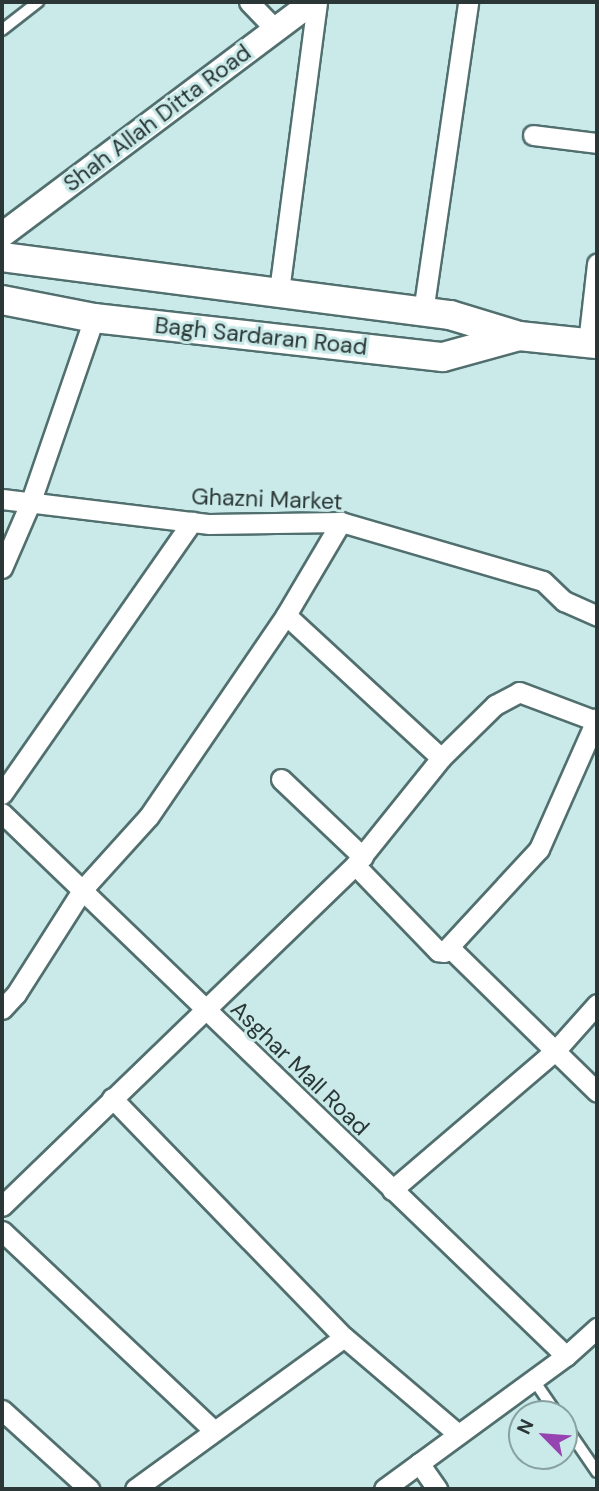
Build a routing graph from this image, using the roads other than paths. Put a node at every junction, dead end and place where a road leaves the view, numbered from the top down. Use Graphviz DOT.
graph roads {
  1 [pos="38,2"];
  2 [pos="249,2"];
  3 [pos="315,2"];
  4 [pos="468,2"];
  5 [pos="275,29"];
  6 [pos="2,30"];
  7 [pos="533,135"];
  8 [pos="597,143"];
  9 [pos="2,235"];
  10 [pos="2,257"];
  11 [pos="597,264"];
  12 [pos="279,291"];
  13 [pos="2,300"];
  14 [pos="423,312"];
  15 [pos="94,318"];
  16 [pos="276,336"];
  17 [pos="519,336"];
  18 [pos="592,343"];
  19 [pos="2,499"];
  20 [pos="31,502"];
  21 [pos="192,522"];
  22 [pos="341,522"];
  23 [pos="2,568"];
  24 [pos="286,615"];
  25 [pos="597,616"];
  26 [pos="597,720"];
  27 [pos="441,758"];
  28 [pos="281,779"];
  29 [pos="2,794"];
  30 [pos="2,813"];
  31 [pos="359,861"];
  32 [pos="83,889"];
  33 [pos="449,947"];
  34 [pos="597,1004"];
  35 [pos="2,1009"];
  36 [pos="203,1009"];
  37 [pos="555,1051"];
  38 [pos="597,1092"];
  39 [pos="112,1098"];
  40 [pos="392,1190"];
  41 [pos="2,1206"];
  42 [pos="2,1231"];
  43 [pos="597,1328"];
  44 [pos="344,1337"];
  45 [pos="566,1356"];
  46 [pos="533,1379"];
  47 [pos="547,1400"];
  48 [pos="2,1410"];
  49 [pos="214,1431"];
  50 [pos="458,1434"];
  51 [pos="578,1444"];
  52 [pos="419,1463"];
  53 [pos="597,1472"];
  54 [pos="89,1489"];
  55 [pos="135,1489"];
  56 [pos="384,1489"];
  57 [pos="437,1489"];
  1 -- 6 [label="lane"];
  2 -- 5 [label="street"];
  3 -- 5 [label="street, Shah Allah Ditta Road"];
  3 -- 12 [label="street"];
  4 -- 14 [label="street"];
  5 -- 9 [label="street, Shah Allah Ditta Road"];
  7 -- 8 [label="street"];
  10 -- 12 [label="main road, Bagh Sardaran Road"];
  11 -- 18 [label="street"];
  12 -- 14 [label="main road, Bagh Sardaran Road"];
  12 -- 16 [label="main road"];
  13 -- 15 [label="main road, Bagh Sardaran Road"];
  14 -- 17 [label="main road, Bagh Sardaran Road"];
  15 -- 16 [label="main road, Bagh Sardaran Road"];
  15 -- 20 [label="street"];
  16 -- 17 [label="main road, Bagh Sardaran Road"];
  17 -- 18 [label="main road, Bagh Sardaran Road"];
  19 -- 20 [label="street, Ghazni Market"];
  20 -- 21 [label="street, Ghazni Market"];
  20 -- 23 [label="street"];
  21 -- 22 [label="street, Ghazni Market"];
  21 -- 29 [label="street"];
  22 -- 24 [label="street"];
  22 -- 25 [label="street, Ghazni Market"];
  24 -- 27 [label="street"];
  24 -- 32 [label="street"];
  26 -- 27 [label="street"];
  26 -- 33 [label="street"];
  27 -- 31 [label="street"];
  28 -- 31 [label="street"];
  30 -- 32 [label="street, Asghar Mall Road"];
  31 -- 33 [label="street"];
  31 -- 36 [label="street"];
  32 -- 35 [label="street"];
  32 -- 36 [label="street, Asghar Mall Road"];
  33 -- 37 [label="street"];
  34 -- 37 [label="street"];
  36 -- 39 [label="street"];
  36 -- 40 [label="street, Asghar Mall Road"];
  37 -- 38 [label="street"];
  37 -- 40 [label="street"];
  39 -- 41 [label="street"];
  39 -- 44 [label="street"];
  40 -- 45 [label="street, Asghar Mall Road"];
  42 -- 49 [label="street"];
  43 -- 45 [label="street"];
  44 -- 49 [label="street"];
  44 -- 50 [label="street"];
  45 -- 46 [label="street"];
  46 -- 47 [label="lane"];
  46 -- 50 [label="street"];
  48 -- 54 [label="street"];
  49 -- 55 [label="street"];
  50 -- 52 [label="street"];
  51 -- 53 [label="lane"];
  52 -- 56 [label="street"];
  52 -- 57 [label="street"];
}
